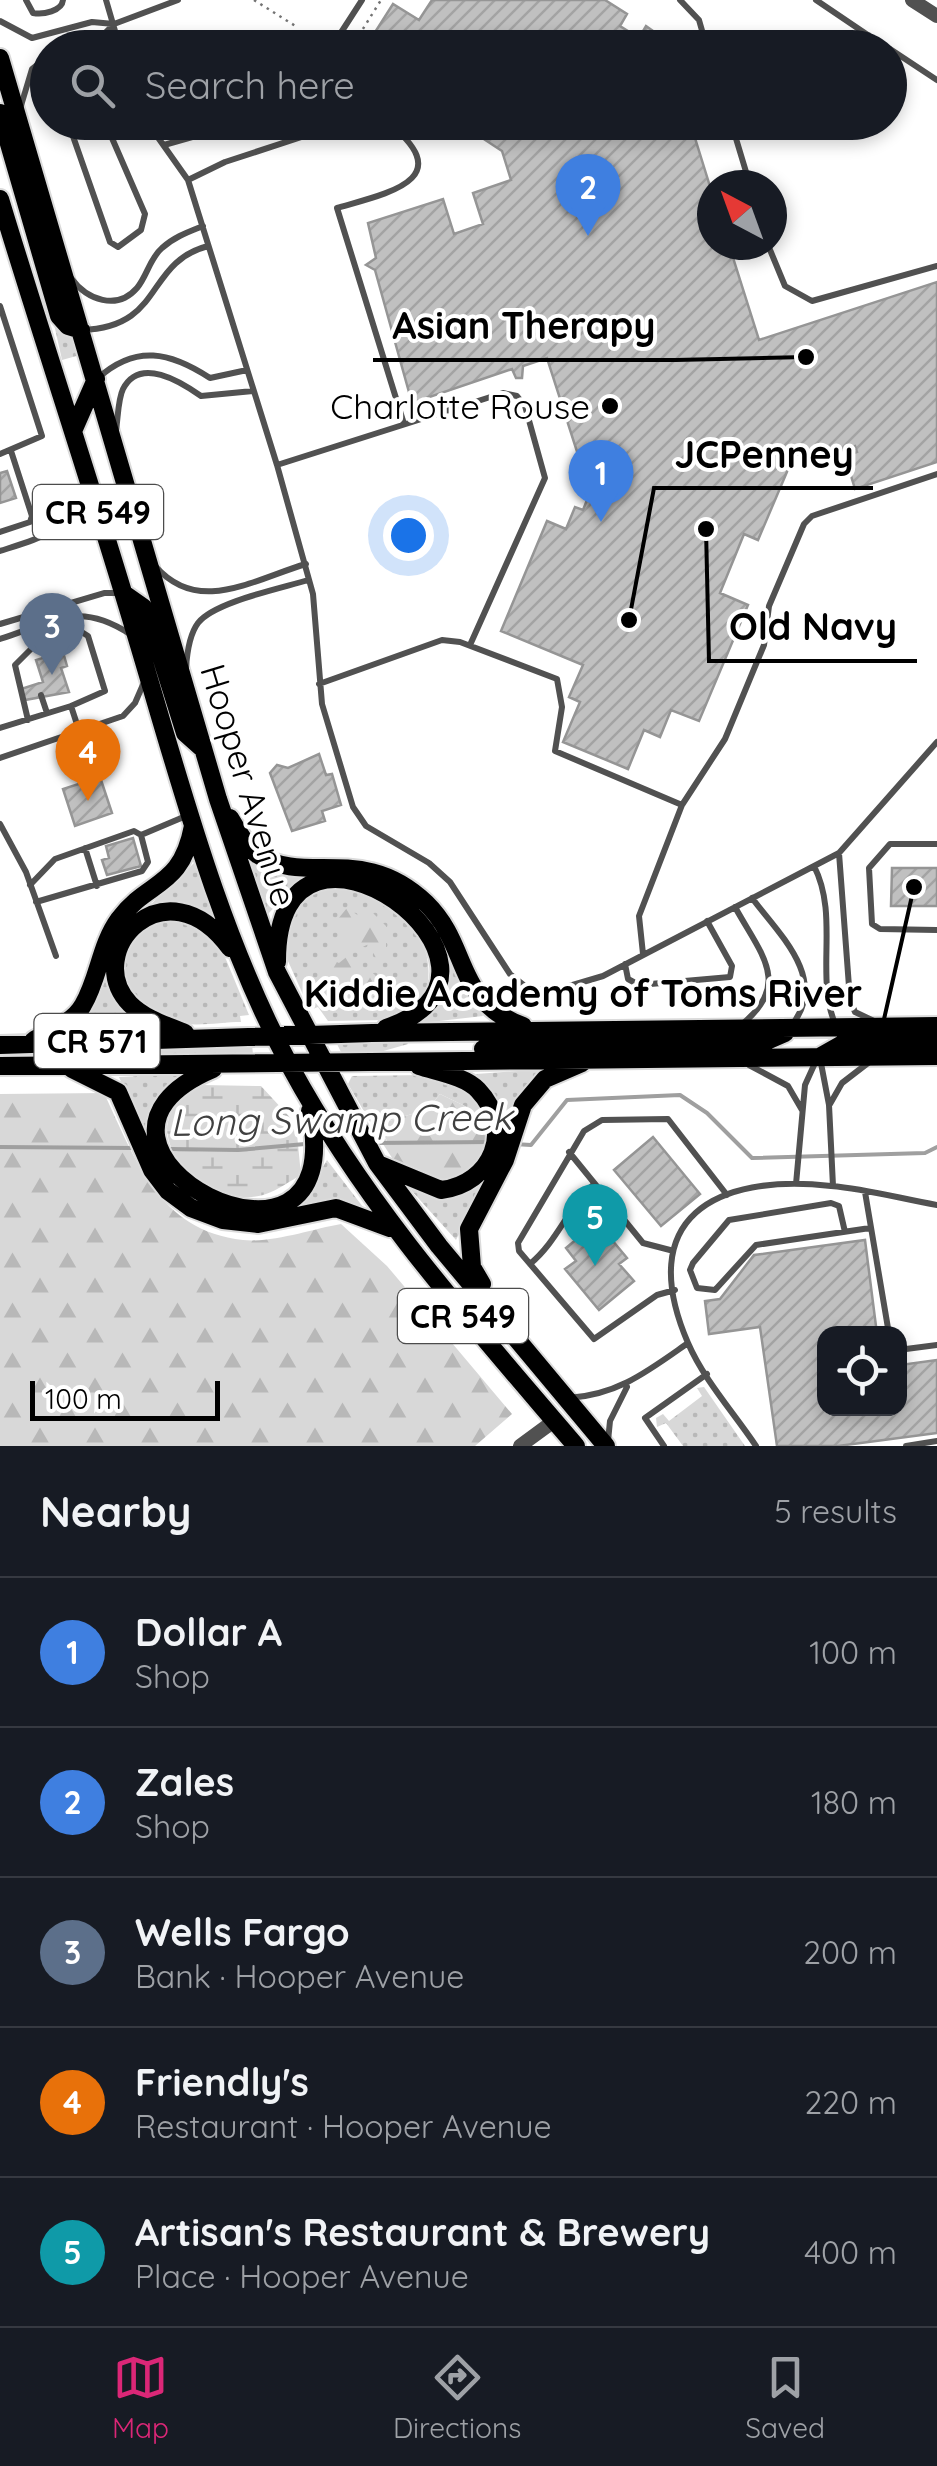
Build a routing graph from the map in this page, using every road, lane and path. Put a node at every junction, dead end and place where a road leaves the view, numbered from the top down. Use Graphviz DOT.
graph roads {
  1 [pos="26,0"];
  2 [pos="63,0"];
  3 [pos="106,0"];
  4 [pos="178,0"];
  5 [pos="254,0"];
  6 [pos="362,0"];
  7 [pos="381,0"];
  8 [pos="680,0"];
  9 [pos="816,0"];
  10 [pos="912,0"];
  11 [pos="937,16"];
  12 [pos="0,21"];
  13 [pos="114,24"];
  14 [pos="297,28"];
  15 [pos="62,30"];
  16 [pos="108,30"];
  17 [pos="116,30"];
  18 [pos="340,30"];
  19 [pos="362,30"];
  20 [pos="702,30"];
  21 [pos="861,30"];
  22 [pos="30,37"];
  23 [pos="0,58"];
  24 [pos="907,60"];
  25 [pos="30,72"];
  26 [pos="937,80"];
  27 [pos="9,114"];
  28 [pos="74,140"];
  29 [pos="112,140"];
  30 [pos="160,140"];
  31 [pos="182,140"];
  32 [pos="292,140"];
  33 [pos="410,140"];
  34 [pos="736,140"];
  35 [pos="164,145"];
  36 [pos="745,170"];
  37 [pos="188,180"];
  38 [pos="0,199"];
  39 [pos="4,220"];
  40 [pos="203,226"];
  41 [pos="208,246"];
  42 [pos="774,260"];
  43 [pos="62,266"];
  44 [pos="937,266"];
  45 [pos="0,306"];
  46 [pos="81,330"];
  47 [pos="247,370"];
  48 [pos="96,379"];
  49 [pos="253,391"];
  50 [pos="404,424"];
  51 [pos="74,430"];
  52 [pos="114,444"];
  53 [pos="11,451"];
  54 [pos="0,454"];
  55 [pos="277,466"];
  56 [pos="937,474"];
  57 [pos="90,483"];
  58 [pos="0,532"];
  59 [pos="0,550"];
  60 [pos="148,558"];
  61 [pos="306,564"];
  62 [pos="308,580"];
  63 [pos="123,594"];
  64 [pos="0,624"];
  65 [pos="137,638"];
  66 [pos="0,639"];
  67 [pos="470,646"];
  68 [pos="147,674"];
  69 [pos="184,684"];
  70 [pos="319,684"];
  71 [pos="41,696"];
  72 [pos="71,706"];
  73 [pos="47,714"];
  74 [pos="28,720"];
  75 [pos="0,728"];
  76 [pos="79,731"];
  77 [pos="937,742"];
  78 [pos="204,750"];
  79 [pos="3,757"];
  80 [pos="89,760"];
  81 [pos="218,799"];
  82 [pos="682,804"];
  83 [pos="192,817"];
  84 [pos="0,824"];
  85 [pos="141,836"];
  86 [pos="937,844"];
  87 [pos="85,848"];
  88 [pos="839,854"];
  89 [pos="814,866"];
  90 [pos="30,886"];
  91 [pos="97,886"];
  92 [pos="752,898"];
  93 [pos="36,902"];
  94 [pos="734,906"];
  95 [pos="707,921"];
  96 [pos="937,930"];
  97 [pos="643,954"];
  98 [pos="56,956"];
  99 [pos="241,962"];
  100 [pos="625,964"];
  101 [pos="276,972"];
  102 [pos="885,1026"];
  103 [pos="937,1026"];
  104 [pos="734,1030"];
  105 [pos="789,1030"];
  106 [pos="538,1031"];
  107 [pos="372,1033"];
  108 [pos="274,1036"];
  109 [pos="308,1036"];
  110 [pos="194,1037"];
  111 [pos="937,1042"];
  112 [pos="846,1043"];
  113 [pos="27,1044"];
  114 [pos="0,1045"];
  115 [pos="937,1056"];
  116 [pos="820,1057"];
  117 [pos="878,1057"];
  118 [pos="714,1058"];
  119 [pos="591,1059"];
  120 [pos="409,1062"];
  121 [pos="288,1063"];
  122 [pos="225,1064"];
  123 [pos="322,1064"];
  124 [pos="0,1066"];
  125 [pos="67,1066"];
  126 [pos="829,1105"];
  127 [pos="804,1112"];
  128 [pos="504,1141"];
  129 [pos="325,1143"];
  130 [pos="152,1148"];
  131 [pos="569,1152"];
  132 [pos="375,1160"];
  133 [pos="594,1184"];
  134 [pos="796,1184"];
  135 [pos="833,1186"];
  136 [pos="864,1192"];
  137 [pos="727,1195"];
  138 [pos="937,1206"];
  139 [pos="870,1228"];
  140 [pos="394,1229"];
  141 [pos="845,1232"];
  142 [pos="670,1250"];
  143 [pos="530,1264"];
  144 [pos="674,1290"];
  145 [pos="499,1315"];
  146 [pos="888,1326"];
  147 [pos="688,1343"];
  148 [pos="937,1345"];
  149 [pos="907,1349"];
  150 [pos="707,1374"];
  151 [pos="627,1386"];
  152 [pos="567,1398"];
  153 [pos="554,1420"];
  154 [pos="937,1442"];
  155 [pos="520,1446"];
  156 [pos="576,1446"];
  157 [pos="607,1446"];
  158 [pos="664,1446"];
  159 [pos="756,1446"];
  160 [pos="906,1446"];
  1 -- 2 [label="lane"];
  3 -- 13 [label="lane"];
  4 -- 13 [label="lane"];
  5 -- 14 [label="path"];
  6 -- 18 [label="lane"];
  7 -- 19 [label="path"];
  8 -- 20 [label="lane"];
  9 -- 21 [label="lane"];
  10 -- 11 [label="street"];
  12 -- 22 [label="lane"];
  13 -- 15 [label="lane"];
  13 -- 16 [label="lane"];
  13 -- 17 [label="lane"];
  23 -- 27 [label="main road, Hooper Avenue / CR 549"];
  24 -- 26 [label="lane"];
  25 -- 27 [label="lane"];
  27 -- 43 [label="main road, Hooper Avenue / CR 549"];
  27 -- 46 [label="main road"];
  28 -- 29 [label="lane"];
  30 -- 35 [label="lane"];
  31 -- 35 [label="lane"];
  32 -- 37 [label="lane"];
  33 -- 50 [label="lane"];
  34 -- 36 [label="lane"];
  35 -- 37 [label="lane"];
  37 -- 40 [label="lane"];
  38 -- 39 [label="main road, Hooper Avenue / CR 549"];
  39 -- 51 [label="main road, Hooper Avenue / CR 549"];
  40 -- 41 [label="lane"];
  40 -- 43 [label="lane"];
  41 -- 46 [label="lane"];
  41 -- 47 [label="lane"];
  42 -- 44 [label="lane"];
  43 -- 46 [label="main road, Hooper Avenue / CR 549"];
  45 -- 53 [label="lane"];
  46 -- 48 [label="main road, Hooper Avenue / CR 549"];
  47 -- 48 [label="lane"];
  47 -- 49 [label="lane"];
  48 -- 51 [label="main road"];
  48 -- 52 [label="main road, Hooper Avenue / CR 549"];
  49 -- 52 [label="lane"];
  49 -- 55 [label="lane"];
  50 -- 55 [label="lane"];
  50 -- 67 [label="lane"];
  51 -- 57 [label="main road, Hooper Avenue / CR 549"];
  52 -- 60 [label="main road, Hooper Avenue / CR 549"];
  53 -- 54 [label="lane"];
  53 -- 58 [label="lane"];
  55 -- 61 [label="lane"];
  56 -- 82 [label="lane"];
  57 -- 59 [label="lane"];
  57 -- 63 [label="main road, Hooper Avenue / CR 549"];
  60 -- 61 [label="lane"];
  60 -- 69 [label="main road, Hooper Avenue / CR 549"];
  61 -- 62 [label="lane"];
  62 -- 69 [label="lane"];
  62 -- 70 [label="lane"];
  63 -- 64 [label="lane"];
  63 -- 65 [label="main road, Hooper Avenue / CR 549"];
  63 -- 78 [label="main road"];
  65 -- 66 [label="lane"];
  65 -- 68 [label="main road, Hooper Avenue / CR 549"];
  67 -- 70 [label="lane"];
  67 -- 82 [label="lane"];
  68 -- 76 [label="lane"];
  68 -- 83 [label="main road, Hooper Avenue / CR 549"];
  69 -- 78 [label="main road, Hooper Avenue / CR 549"];
  70 -- 100 [label="lane"];
  71 -- 73 [label="lane"];
  72 -- 73 [label="lane"];
  72 -- 74 [label="lane"];
  72 -- 76 [label="lane"];
  73 -- 74 [label="lane"];
  74 -- 75 [label="lane"];
  76 -- 79 [label="lane"];
  76 -- 80 [label="lane"];
  77 -- 88 [label="lane"];
  78 -- 81 [label="main road, Hooper Avenue / CR 549"];
  81 -- 101 [label="main road, Hooper Avenue / CR 549"];
  81 -- 106 [label="main road"];
  82 -- 97 [label="lane"];
  83 -- 85 [label="lane"];
  83 -- 99 [label="main road, Hooper Avenue / CR 549"];
  83 -- 113 [label="main road"];
  84 -- 90 [label="lane"];
  85 -- 87 [label="lane"];
  85 -- 91 [label="lane"];
  86 -- 96 [label="lane"];
  87 -- 90 [label="lane"];
  87 -- 91 [label="lane"];
  88 -- 89 [label="lane"];
  88 -- 102 [label="lane"];
  89 -- 92 [label="lane"];
  89 -- 112 [label="lane"];
  90 -- 93 [label="lane"];
  91 -- 93 [label="lane"];
  92 -- 94 [label="lane"];
  92 -- 105 [label="lane"];
  93 -- 98 [label="lane"];
  94 -- 95 [label="lane"];
  94 -- 104 [label="lane"];
  95 -- 97 [label="lane"];
  95 -- 100 [label="lane"];
  97 -- 100 [label="lane"];
  99 -- 108 [label="main road, Hooper Avenue / CR 549"];
  99 -- 110 [label="main road"];
  101 -- 107 [label="main road"];
  101 -- 109 [label="main road, Hooper Avenue / CR 549"];
  102 -- 103 [label="main road, CR 571"];
  102 -- 112 [label="main road, CR 571"];
  104 -- 105 [label="main road, CR 571"];
  104 -- 106 [label="main road, CR 571"];
  105 -- 112 [label="main road, CR 571"];
  105 -- 116 [label="main road"];
  105 -- 120 [label="main road"];
  106 -- 107 [label="main road, CR 571"];
  107 -- 109 [label="main road, CR 571"];
  108 -- 109 [label="main road, CR 571"];
  108 -- 110 [label="main road, CR 571"];
  108 -- 121 [label="main road, Hooper Avenue / CR 549"];
  109 -- 123 [label="main road, Hooper Avenue / CR 549"];
  110 -- 113 [label="main road, CR 571"];
  111 -- 112 [label="main road"];
  112 -- 116 [label="main road"];
  112 -- 117 [label="main road, CR 571"];
  113 -- 114 [label="main road, CR 571"];
  115 -- 117 [label="main road, CR 571"];
  116 -- 118 [label="main road, CR 571"];
  116 -- 126 [label="lane"];
  116 -- 127 [label="lane"];
  117 -- 126 [label="lane"];
  118 -- 119 [label="main road, CR 571"];
  118 -- 127 [label="lane"];
  119 -- 120 [label="main road, CR 571"];
  119 -- 128 [label="main road"];
  120 -- 123 [label="main road, CR 571"];
  120 -- 128 [label="main road"];
  121 -- 122 [label="main road, CR 571"];
  121 -- 123 [label="main road, CR 571"];
  121 -- 129 [label="main road, Hooper Avenue / CR 549"];
  122 -- 125 [label="main road, CR 571"];
  122 -- 130 [label="main road"];
  123 -- 132 [label="main road, Hooper Avenue / CR 549"];
  124 -- 125 [label="main road, CR 571"];
  125 -- 130 [label="main road"];
  126 -- 135 [label="lane"];
  127 -- 134 [label="lane"];
  128 -- 132 [label="main road"];
  128 -- 145 [label="main road"];
  129 -- 130 [label="main road"];
  129 -- 140 [label="main road, CR 549"];
  130 -- 140 [label="main road"];
  131 -- 133 [label="lane"];
  131 -- 137 [label="lane"];
  131 -- 143 [label="lane"];
  132 -- 145 [label="main road, Hooper Avenue / CR 549"];
  133 -- 142 [label="lane"];
  133 -- 143 [label="lane"];
  134 -- 135 [label="lane"];
  134 -- 137 [label="lane"];
  135 -- 136 [label="lane"];
  136 -- 138 [label="lane"];
  136 -- 139 [label="lane"];
  137 -- 142 [label="lane"];
  139 -- 141 [label="lane"];
  139 -- 146 [label="lane"];
  140 -- 153 [label="main road, CR 549"];
  141 -- 141 [label="lane"];
  142 -- 144 [label="lane"];
  143 -- 144 [label="lane"];
  144 -- 147 [label="lane"];
  145 -- 152 [label="main road, Hooper Avenue / CR 549"];
  147 -- 150 [label="lane"];
  147 -- 151 [label="lane"];
  148 -- 149 [label="lane"];
  150 -- 158 [label="lane"];
  150 -- 159 [label="lane"];
  151 -- 152 [label="lane"];
  151 -- 157 [label="lane"];
  152 -- 157 [label="main road, Hooper Avenue / CR 549"];
  153 -- 155 [label="street"];
  153 -- 156 [label="main road, CR 549"];
  154 -- 160 [label="lane"];
}
